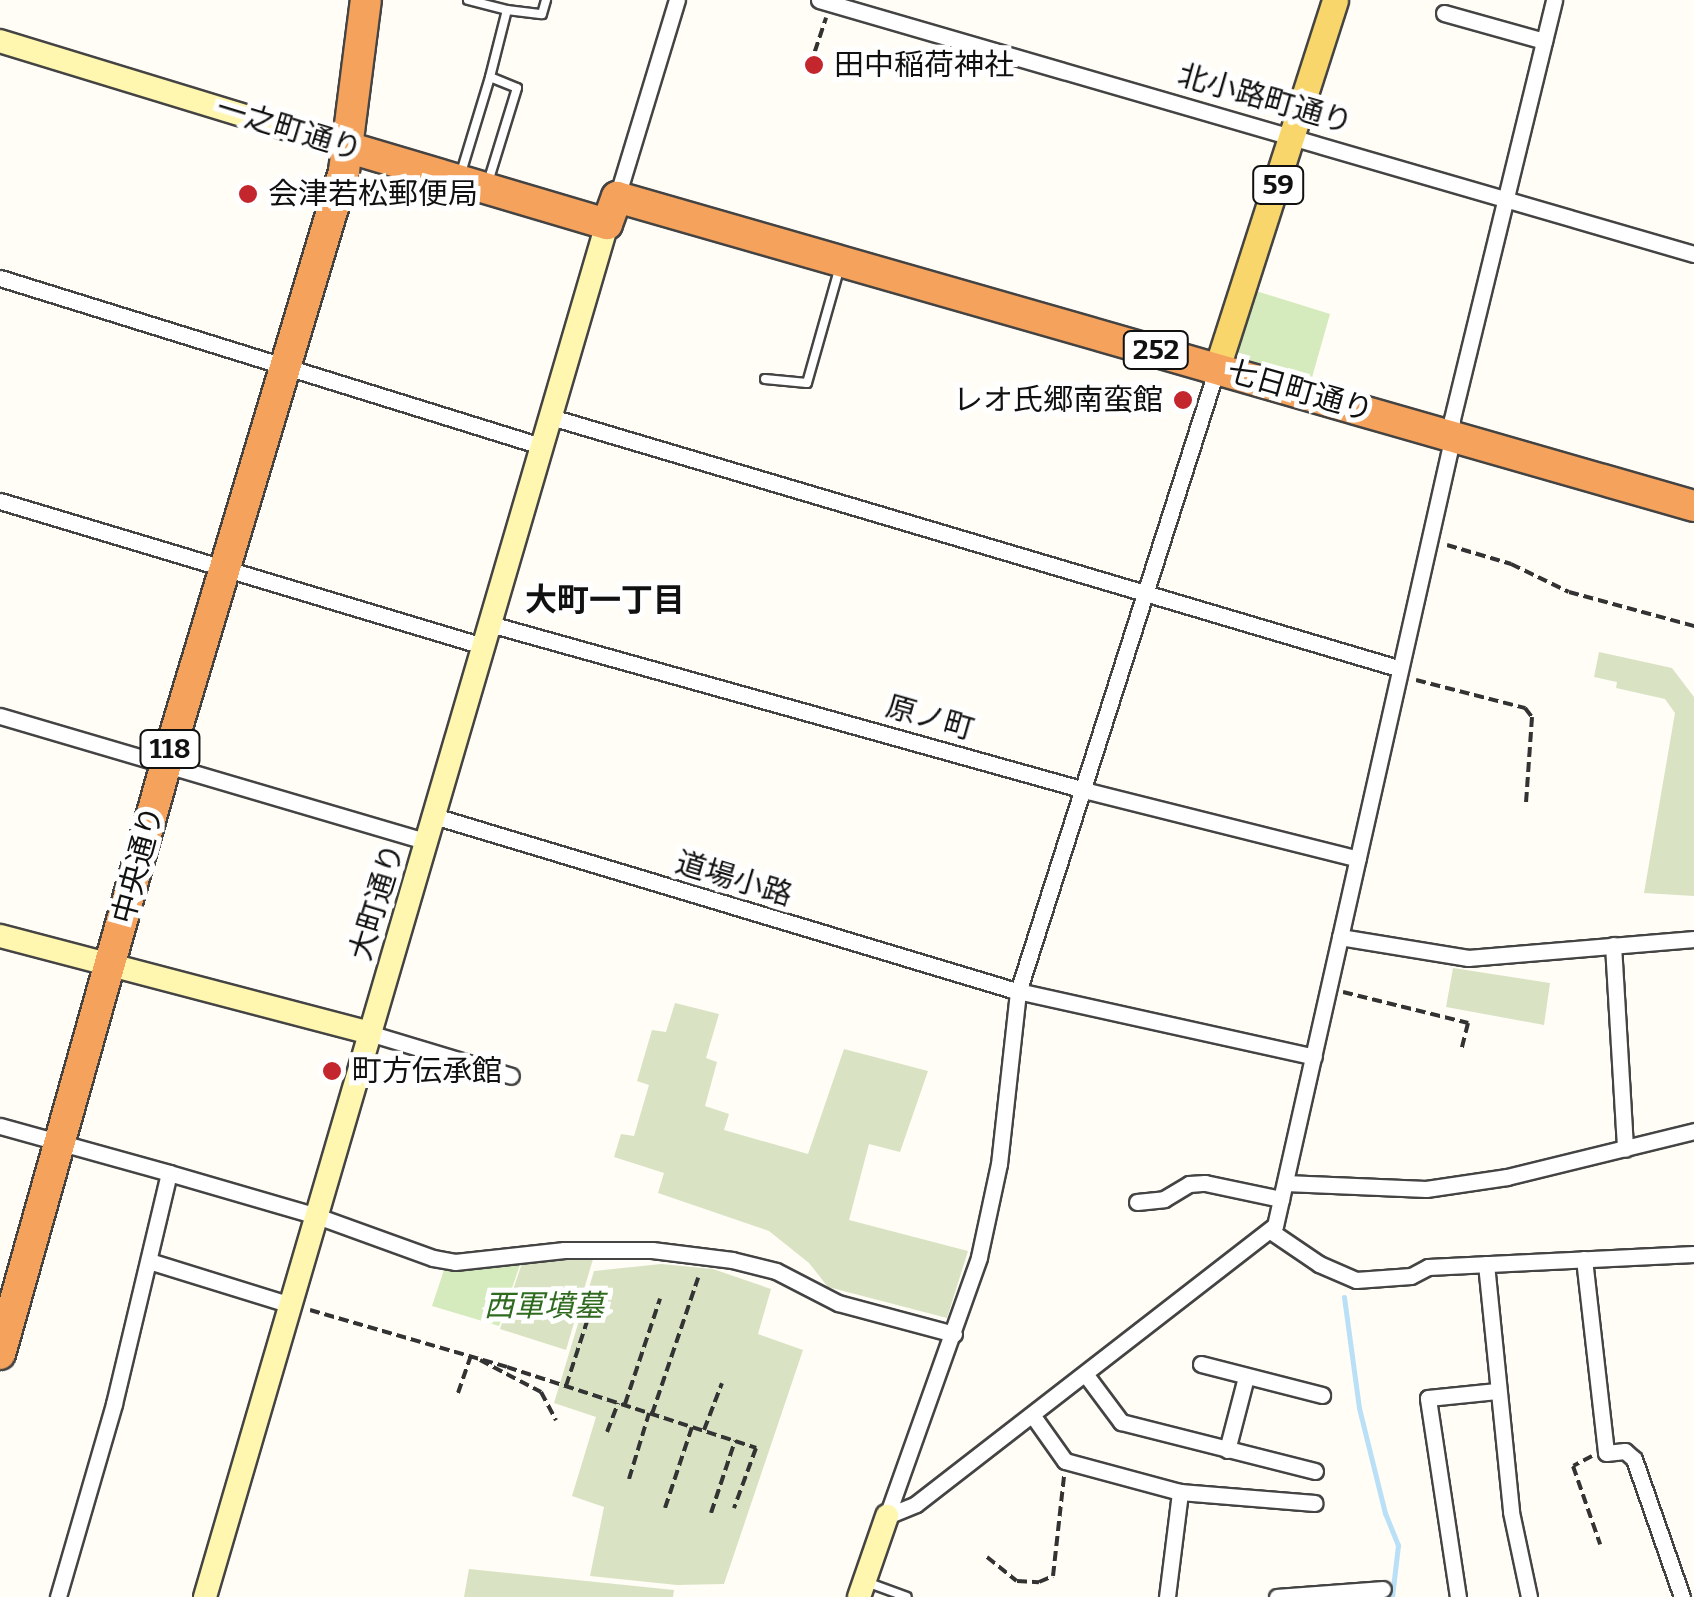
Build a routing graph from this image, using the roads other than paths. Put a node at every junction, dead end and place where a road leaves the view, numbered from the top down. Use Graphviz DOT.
graph roads {
  1 [pos="366,0"];
  2 [pos="468,0"];
  3 [pos="546,0"];
  4 [pos="677,0"];
  5 [pos="1335,0"];
  6 [pos="1554,0"];
  7 [pos="824,4"];
  8 [pos="507,10"];
  9 [pos="1444,13"];
  10 [pos="1544,41"];
  11 [pos="0,42"];
  12 [pos="490,77"];
  13 [pos="1293,136"];
  14 [pos="350,148"];
  15 [pos="472,184"];
  16 [pos="1507,200"];
  17 [pos="612,211"];
  18 [pos="1694,254"];
  19 [pos="842,261"];
  20 [pos="0,278"];
  21 [pos="286,366"];
  22 [pos="1216,368"];
  23 [pos="765,380"];
  24 [pos="551,417"];
  25 [pos="1450,434"];
  26 [pos="541,446"];
  27 [pos="0,501"];
  28 [pos="1694,506"];
  29 [pos="226,570"];
  30 [pos="1143,595"];
  31 [pos="486,635"];
  32 [pos="1397,672"];
  33 [pos="0,716"];
  34 [pos="166,764"];
  35 [pos="1080,788"];
  36 [pos="434,816"];
  37 [pos="427,842"];
  38 [pos="1358,859"];
  39 [pos="0,936"];
  40 [pos="1340,938"];
  41 [pos="1694,939"];
  42 [pos="1613,945"];
  43 [pos="112,964"];
  44 [pos="1018,992"];
  45 [pos="369,1033"];
  46 [pos="1314,1056"];
  47 [pos="511,1076"];
  48 [pos="0,1126"];
  49 [pos="1694,1131"];
  50 [pos="63,1142"];
  51 [pos="1625,1149"];
  52 [pos="170,1173"];
  53 [pos="1283,1191"];
  54 [pos="1137,1202"];
  55 [pos="318,1216"];
  56 [pos="1272,1232"];
  57 [pos="1694,1254"];
  58 [pos="1584,1259"];
  59 [pos="148,1261"];
  60 [pos="1486,1264"];
  61 [pos="291,1305"];
  62 [pos="954,1334"];
  63 [pos="0,1354"];
  64 [pos="1201,1364"];
  65 [pos="1086,1375"];
  66 [pos="1246,1377"];
  67 [pos="1497,1391"];
  68 [pos="1322,1395"];
  69 [pos="1033,1416"];
  70 [pos="1227,1450"];
  71 [pos="1315,1472"];
  72 [pos="1180,1492"];
  73 [pos="1315,1504"];
  74 [pos="887,1516"];
  75 [pos="1383,1589"];
  76 [pos="862,1590"];
  77 [pos="58,1597"];
  78 [pos="205,1597"];
  79 [pos="907,1597"];
  80 [pos="1167,1597"];
  81 [pos="1278,1597"];
  82 [pos="1458,1597"];
  83 [pos="1529,1597"];
  84 [pos="1682,1597"];
  1 -- 14 [label="highway, 118"];
  2 -- 8 [label="lane"];
  3 -- 8 [label="lane"];
  4 -- 17 [label="street"];
  5 -- 13 [label="main road, 59"];
  6 -- 10 [label="street"];
  7 -- 13 [label="street, 北小路町通り"];
  8 -- 12 [label="lane"];
  9 -- 10 [label="street"];
  10 -- 16 [label="street"];
  11 -- 14 [label="street, 一之町通り"];
  12 -- 15 [label="lane"];
  12 -- 15 [label="lane"];
  13 -- 16 [label="street, 北小路町通り"];
  13 -- 22 [label="main road, 59"];
  14 -- 15 [label="highway, 一之町通り / 252"];
  14 -- 21 [label="highway, 中央通り / 118"];
  15 -- 17 [label="highway, 一之町通り / 252"];
  16 -- 18 [label="street, 北小路町通り"];
  16 -- 25 [label="street"];
  17 -- 19 [label="highway, 七日町通り / 252"];
  17 -- 24 [label="street, 大町通り"];
  19 -- 22 [label="highway, 七日町通り / 252"];
  19 -- 23 [label="lane"];
  20 -- 21 [label="street"];
  21 -- 26 [label="street"];
  21 -- 29 [label="highway, 中央通り / 118"];
  22 -- 25 [label="highway, 七日町通り / 252"];
  22 -- 30 [label="street"];
  24 -- 26 [label="street, 大町通り"];
  24 -- 30 [label="street"];
  25 -- 28 [label="highway, 七日町通り / 252"];
  25 -- 32 [label="street"];
  26 -- 31 [label="street, 大町通り"];
  27 -- 29 [label="street, 原ノ町"];
  29 -- 31 [label="street, 原ノ町"];
  29 -- 34 [label="highway, 中央通り / 118"];
  30 -- 32 [label="street"];
  30 -- 35 [label="street"];
  31 -- 35 [label="street, 原ノ町"];
  31 -- 36 [label="street, 大町通り"];
  32 -- 38 [label="street"];
  33 -- 34 [label="street"];
  34 -- 37 [label="street"];
  34 -- 43 [label="highway, 中央通り / 118"];
  35 -- 38 [label="street, 原ノ町"];
  35 -- 44 [label="street"];
  36 -- 37 [label="street, 大町通り"];
  36 -- 44 [label="street, 道場小路"];
  37 -- 45 [label="street, 大町通り"];
  38 -- 40 [label="street"];
  39 -- 43 [label="street"];
  40 -- 42 [label="street"];
  40 -- 46 [label="street"];
  41 -- 42 [label="street"];
  42 -- 51 [label="street"];
  43 -- 45 [label="street"];
  43 -- 50 [label="highway, 中央通り / 118"];
  44 -- 46 [label="street, 道場小路"];
  44 -- 62 [label="street"];
  45 -- 47 [label="street"];
  45 -- 55 [label="street, 大町通り"];
  46 -- 53 [label="street"];
  48 -- 50 [label="street"];
  49 -- 51 [label="street"];
  50 -- 52 [label="street"];
  50 -- 63 [label="highway, 中央通り / 118"];
  51 -- 53 [label="street"];
  52 -- 55 [label="street"];
  52 -- 59 [label="street"];
  53 -- 54 [label="street"];
  53 -- 56 [label="street"];
  55 -- 61 [label="street, 大町通り"];
  55 -- 62 [label="street"];
  56 -- 60 [label="street"];
  56 -- 65 [label="street"];
  57 -- 58 [label="street"];
  58 -- 60 [label="street"];
  58 -- 84 [label="street"];
  59 -- 61 [label="street"];
  59 -- 77 [label="street"];
  60 -- 67 [label="street"];
  61 -- 78 [label="street, 大町通り"];
  62 -- 74 [label="street"];
  64 -- 66 [label="street"];
  65 -- 69 [label="street"];
  65 -- 70 [label="street"];
  66 -- 68 [label="street"];
  66 -- 70 [label="street"];
  67 -- 82 [label="street"];
  67 -- 83 [label="street"];
  69 -- 72 [label="street"];
  69 -- 74 [label="street"];
  70 -- 71 [label="street"];
  72 -- 73 [label="street"];
  72 -- 80 [label="street"];
  74 -- 76 [label="street"];
  75 -- 81 [label="street"];
  76 -- 79 [label="lane"];
}
